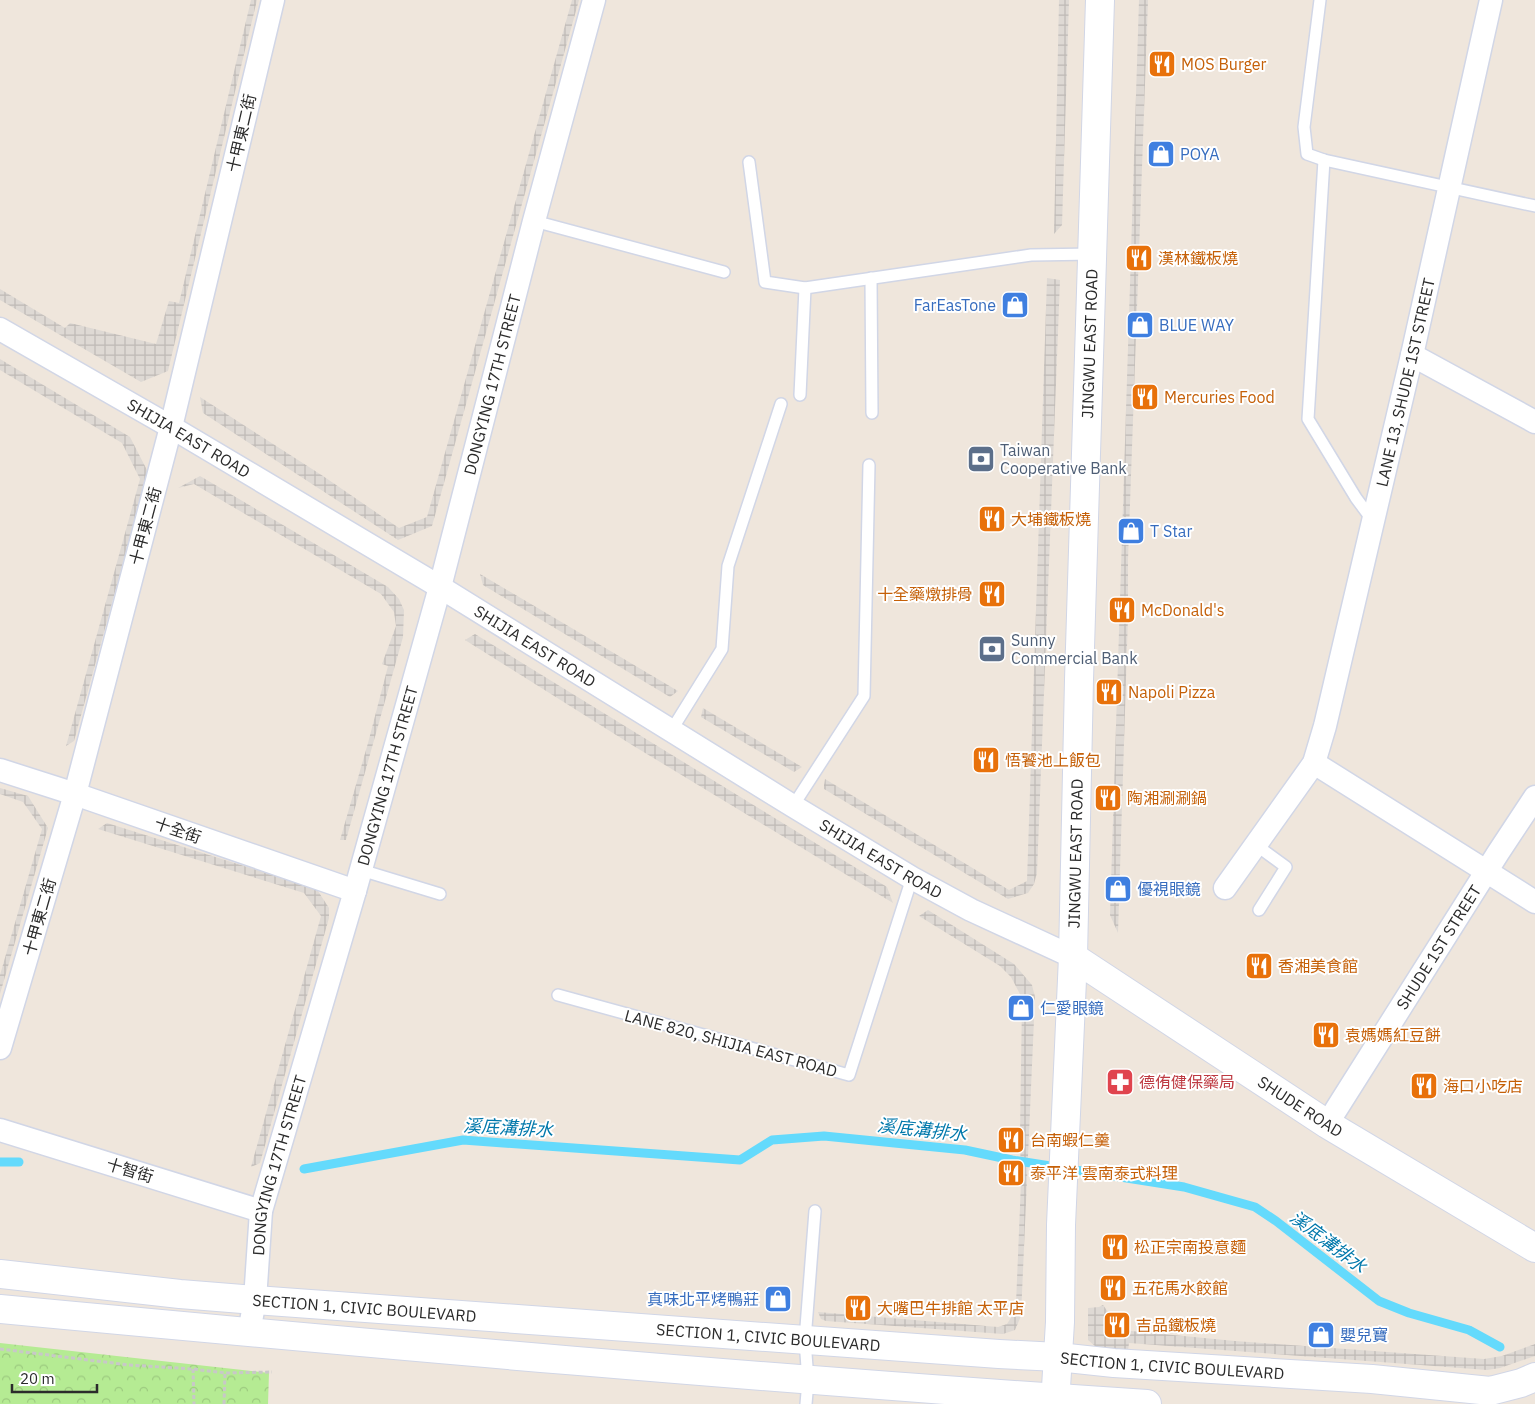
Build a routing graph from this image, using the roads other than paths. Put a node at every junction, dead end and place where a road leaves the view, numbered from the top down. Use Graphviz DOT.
graph roads {
  1 [pos="273,0"];
  2 [pos="594,0"];
  3 [pos="1100,0"];
  4 [pos="1320,0"];
  5 [pos="1491,0"];
  6 [pos="1324,160"];
  7 [pos="748,162"];
  8 [pos="1449,186"];
  9 [pos="1535,206"];
  10 [pos="534,221"];
  11 [pos="1094,254"];
  12 [pos="724,272"];
  13 [pos="871,278"];
  14 [pos="805,288"];
  15 [pos="0,328"];
  16 [pos="1412,355"];
  17 [pos="800,394"];
  18 [pos="781,404"];
  19 [pos="872,413"];
  20 [pos="1535,422"];
  21 [pos="171,427"];
  22 [pos="868,465"];
  23 [pos="1373,521"];
  24 [pos="440,587"];
  25 [pos="671,730"];
  26 [pos="1314,763"];
  27 [pos="0,770"];
  28 [pos="75,794"];
  29 [pos="1535,797"];
  30 [pos="793,806"];
  31 [pos="1256,845"];
  32 [pos="1486,872"];
  33 [pos="912,878"];
  34 [pos="358,880"];
  35 [pos="1225,888"];
  36 [pos="440,894"];
  37 [pos="1535,902"];
  38 [pos="1259,910"];
  39 [pos="1073,957"];
  40 [pos="558,995"];
  41 [pos="0,1048"];
  42 [pos="1327,1124"];
  43 [pos="0,1130"];
  44 [pos="261,1211"];
  45 [pos="815,1211"];
  46 [pos="1535,1248"];
  47 [pos="0,1274"];
  48 [pos="255,1300"];
  49 [pos="0,1308"];
  50 [pos="249,1332"];
  51 [pos="804,1340"];
  52 [pos="1058,1357"];
  53 [pos="1535,1378"];
  54 [pos="807,1392"];
  55 [pos="1056,1401"];
  56 [pos="1147,1404"];
  1 -- 21 [label="street, 十甲東二街"];
  2 -- 10 [label="street, DONGYING 17TH STREET"];
  3 -- 11 [label="street, JINGWU EAST ROAD"];
  4 -- 6 [label="lane"];
  5 -- 8 [label="street, LANE 13, SHUDE 1ST STREET"];
  6 -- 8 [label="lane"];
  6 -- 23 [label="lane"];
  7 -- 14 [label="lane"];
  8 -- 9 [label="lane"];
  8 -- 16 [label="street, LANE 13, SHUDE 1ST STREET"];
  10 -- 12 [label="lane"];
  10 -- 24 [label="street, DONGYING 17TH STREET"];
  11 -- 13 [label="lane"];
  11 -- 39 [label="street, JINGWU EAST ROAD"];
  13 -- 14 [label="lane"];
  13 -- 19 [label="lane"];
  14 -- 17 [label="lane"];
  15 -- 21 [label="street, SHIJIA EAST ROAD"];
  16 -- 20 [label="street"];
  16 -- 23 [label="street, LANE 13, SHUDE 1ST STREET"];
  18 -- 25 [label="lane"];
  21 -- 24 [label="street, SHIJIA EAST ROAD"];
  21 -- 28 [label="street, 十甲東二街"];
  22 -- 30 [label="lane"];
  23 -- 26 [label="street, LANE 13, SHUDE 1ST STREET"];
  24 -- 25 [label="street, SHIJIA EAST ROAD"];
  24 -- 34 [label="street, DONGYING 17TH STREET"];
  25 -- 30 [label="street, SHIJIA EAST ROAD"];
  26 -- 31 [label="street, LANE 13, SHUDE 1ST STREET"];
  26 -- 32 [label="street"];
  27 -- 28 [label="street, 十全街"];
  28 -- 34 [label="street, 十全街"];
  28 -- 41 [label="street, 十甲東二街"];
  29 -- 32 [label="street, SHUDE 1ST STREET"];
  30 -- 33 [label="street, SHIJIA EAST ROAD"];
  31 -- 35 [label="street, LANE 13, SHUDE 1ST STREET"];
  31 -- 38 [label="lane"];
  32 -- 37 [label="street"];
  32 -- 42 [label="street, SHUDE 1ST STREET"];
  33 -- 39 [label="street, SHIJIA EAST ROAD"];
  33 -- 40 [label="lane, LANE 820, SHIJIA EAST ROAD"];
  34 -- 36 [label="lane"];
  34 -- 44 [label="street, DONGYING 17TH STREET"];
  39 -- 42 [label="street, SHUDE ROAD"];
  39 -- 52 [label="street, JINGWU EAST ROAD"];
  42 -- 46 [label="street, SHUDE ROAD"];
  43 -- 44 [label="street, 十智街"];
  44 -- 48 [label="street, DONGYING 17TH STREET"];
  45 -- 51 [label="lane"];
  47 -- 48 [label="street, SECTION 1, CIVIC BOULEVARD"];
  48 -- 50 [label="street, DONGYING 17TH STREET"];
  48 -- 51 [label="street, SECTION 1, CIVIC BOULEVARD"];
  49 -- 50 [label="street, SECTION 1, CIVIC BOULEVARD"];
  50 -- 54 [label="street, SECTION 1, CIVIC BOULEVARD"];
  51 -- 52 [label="street, SECTION 1, CIVIC BOULEVARD"];
  51 -- 54 [label="lane"];
  52 -- 53 [label="street, SECTION 1, CIVIC BOULEVARD"];
  52 -- 55 [label="street, JINGWU EAST ROAD"];
  54 -- 55 [label="street, SECTION 1, CIVIC BOULEVARD"];
  55 -- 56 [label="street, SECTION 1, CIVIC BOULEVARD"];
}
